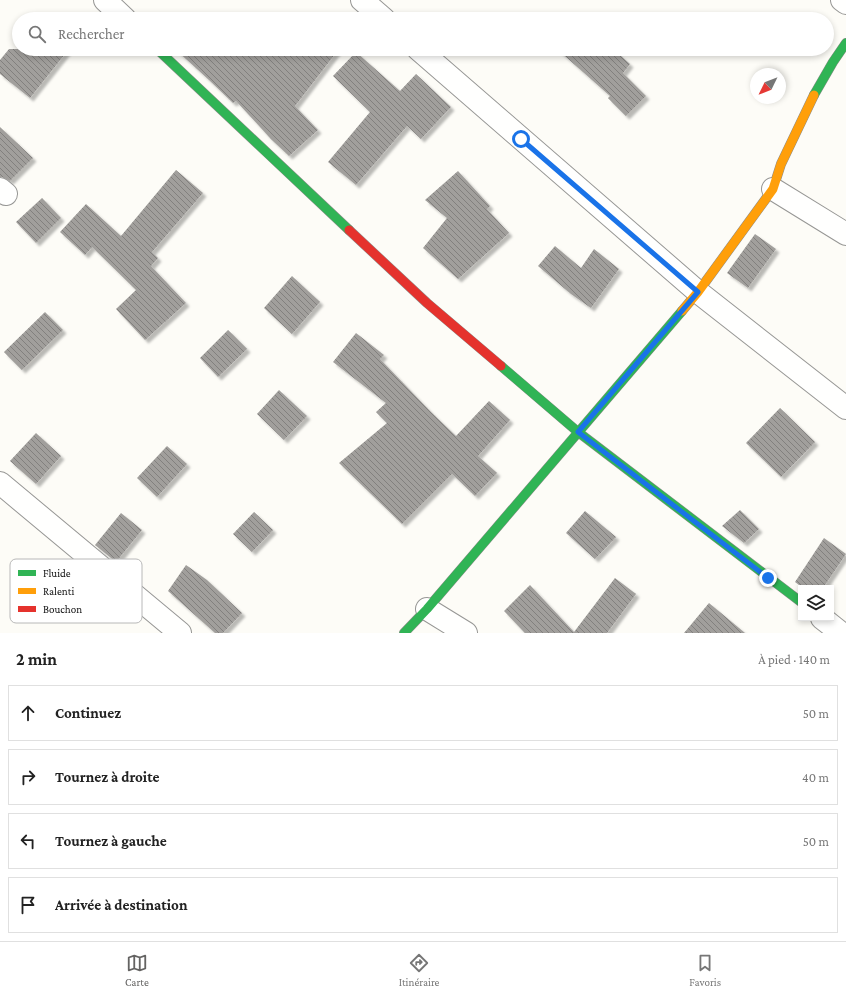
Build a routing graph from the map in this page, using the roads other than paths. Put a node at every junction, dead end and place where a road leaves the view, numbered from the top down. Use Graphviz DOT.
graph roads {
  1 [pos="105,0"];
  2 [pos="362,0"];
  3 [pos="842,0"];
  4 [pos="846,3"];
  5 [pos="118,12"];
  6 [pos="376,12"];
  7 [pos="846,43"];
  8 [pos="164,56"];
  9 [pos="426,56"];
  10 [pos="773,189"];
  11 [pos="846,234"];
  12 [pos="698,292"];
  13 [pos="846,408"];
  14 [pos="578,432"];
  15 [pos="0,483"];
  16 [pos="91,559"];
  17 [pos="798,600"];
  18 [pos="142,601"];
  19 [pos="427,609"];
  20 [pos="826,621"];
  21 [pos="180,633"];
  22 [pos="404,633"];
  23 [pos="466,633"];
  24 [pos="841,633"];
  1 -- 5 [label="street"];
  2 -- 6 [label="street"];
  3 -- 4 [label="street"];
  7 -- 10 [label="street"];
  8 -- 14 [label="street"];
  9 -- 12 [label="street"];
  10 -- 11 [label="street"];
  10 -- 12 [label="street"];
  12 -- 13 [label="street"];
  12 -- 14 [label="street"];
  14 -- 17 [label="street"];
  14 -- 19 [label="street"];
  15 -- 16 [label="street"];
  18 -- 21 [label="street"];
  19 -- 22 [label="street"];
  19 -- 23 [label="street"];
  20 -- 24 [label="street"];
}
